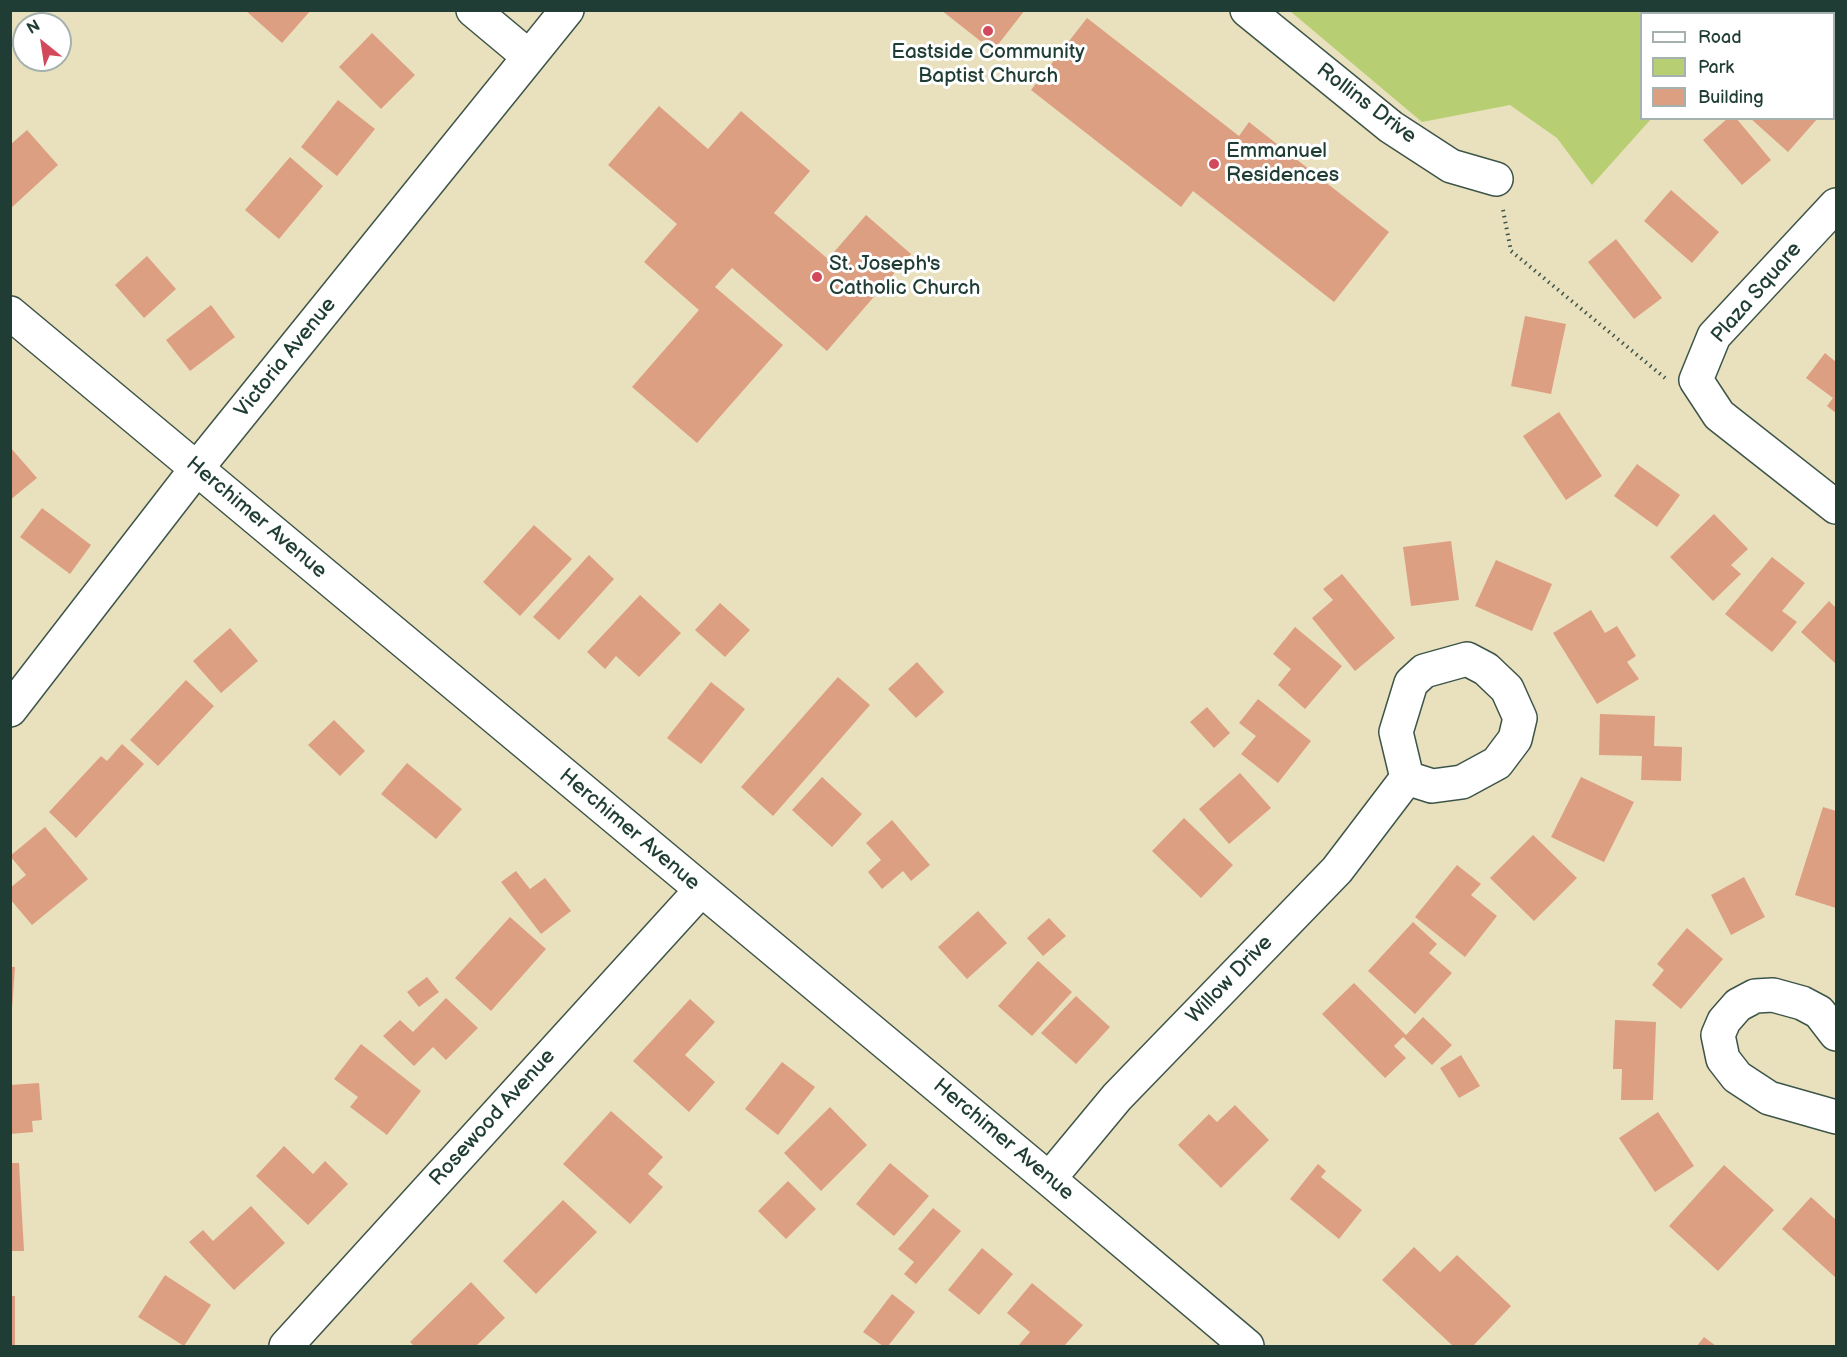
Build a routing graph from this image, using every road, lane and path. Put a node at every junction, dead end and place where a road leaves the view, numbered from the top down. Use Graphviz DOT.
graph roads {
  1 [pos="473,10"];
  2 [pos="567,10"];
  3 [pos="1247,10"];
  4 [pos="528,56"];
  5 [pos="1496,179"];
  6 [pos="1836,206"];
  7 [pos="10,313"];
  8 [pos="1698,383"];
  9 [pos="197,468"];
  10 [pos="1836,507"];
  11 [pos="10,710"];
  12 [pos="1407,778"];
  13 [pos="701,890"];
  14 [pos="1836,1034"];
  15 [pos="1836,1117"];
  16 [pos="1049,1179"];
  17 [pos="286,1347"];
  18 [pos="1247,1347"];
  1 -- 4 [label="street"];
  2 -- 4 [label="street, Victoria Avenue"];
  3 -- 5 [label="street, Rollins Drive"];
  4 -- 9 [label="street, Victoria Avenue"];
  5 -- 8 [label="path"];
  6 -- 8 [label="street, Plaza Square"];
  7 -- 9 [label="street, Herchimer Avenue"];
  8 -- 10 [label="street"];
  9 -- 11 [label="street, Victoria Avenue"];
  9 -- 13 [label="street, Herchimer Avenue"];
  12 -- 16 [label="street, Willow Drive"];
  13 -- 16 [label="street, Herchimer Avenue"];
  13 -- 17 [label="street, Rosewood Avenue"];
  14 -- 15 [label="street"];
  16 -- 18 [label="street, Herchimer Avenue"];
}
